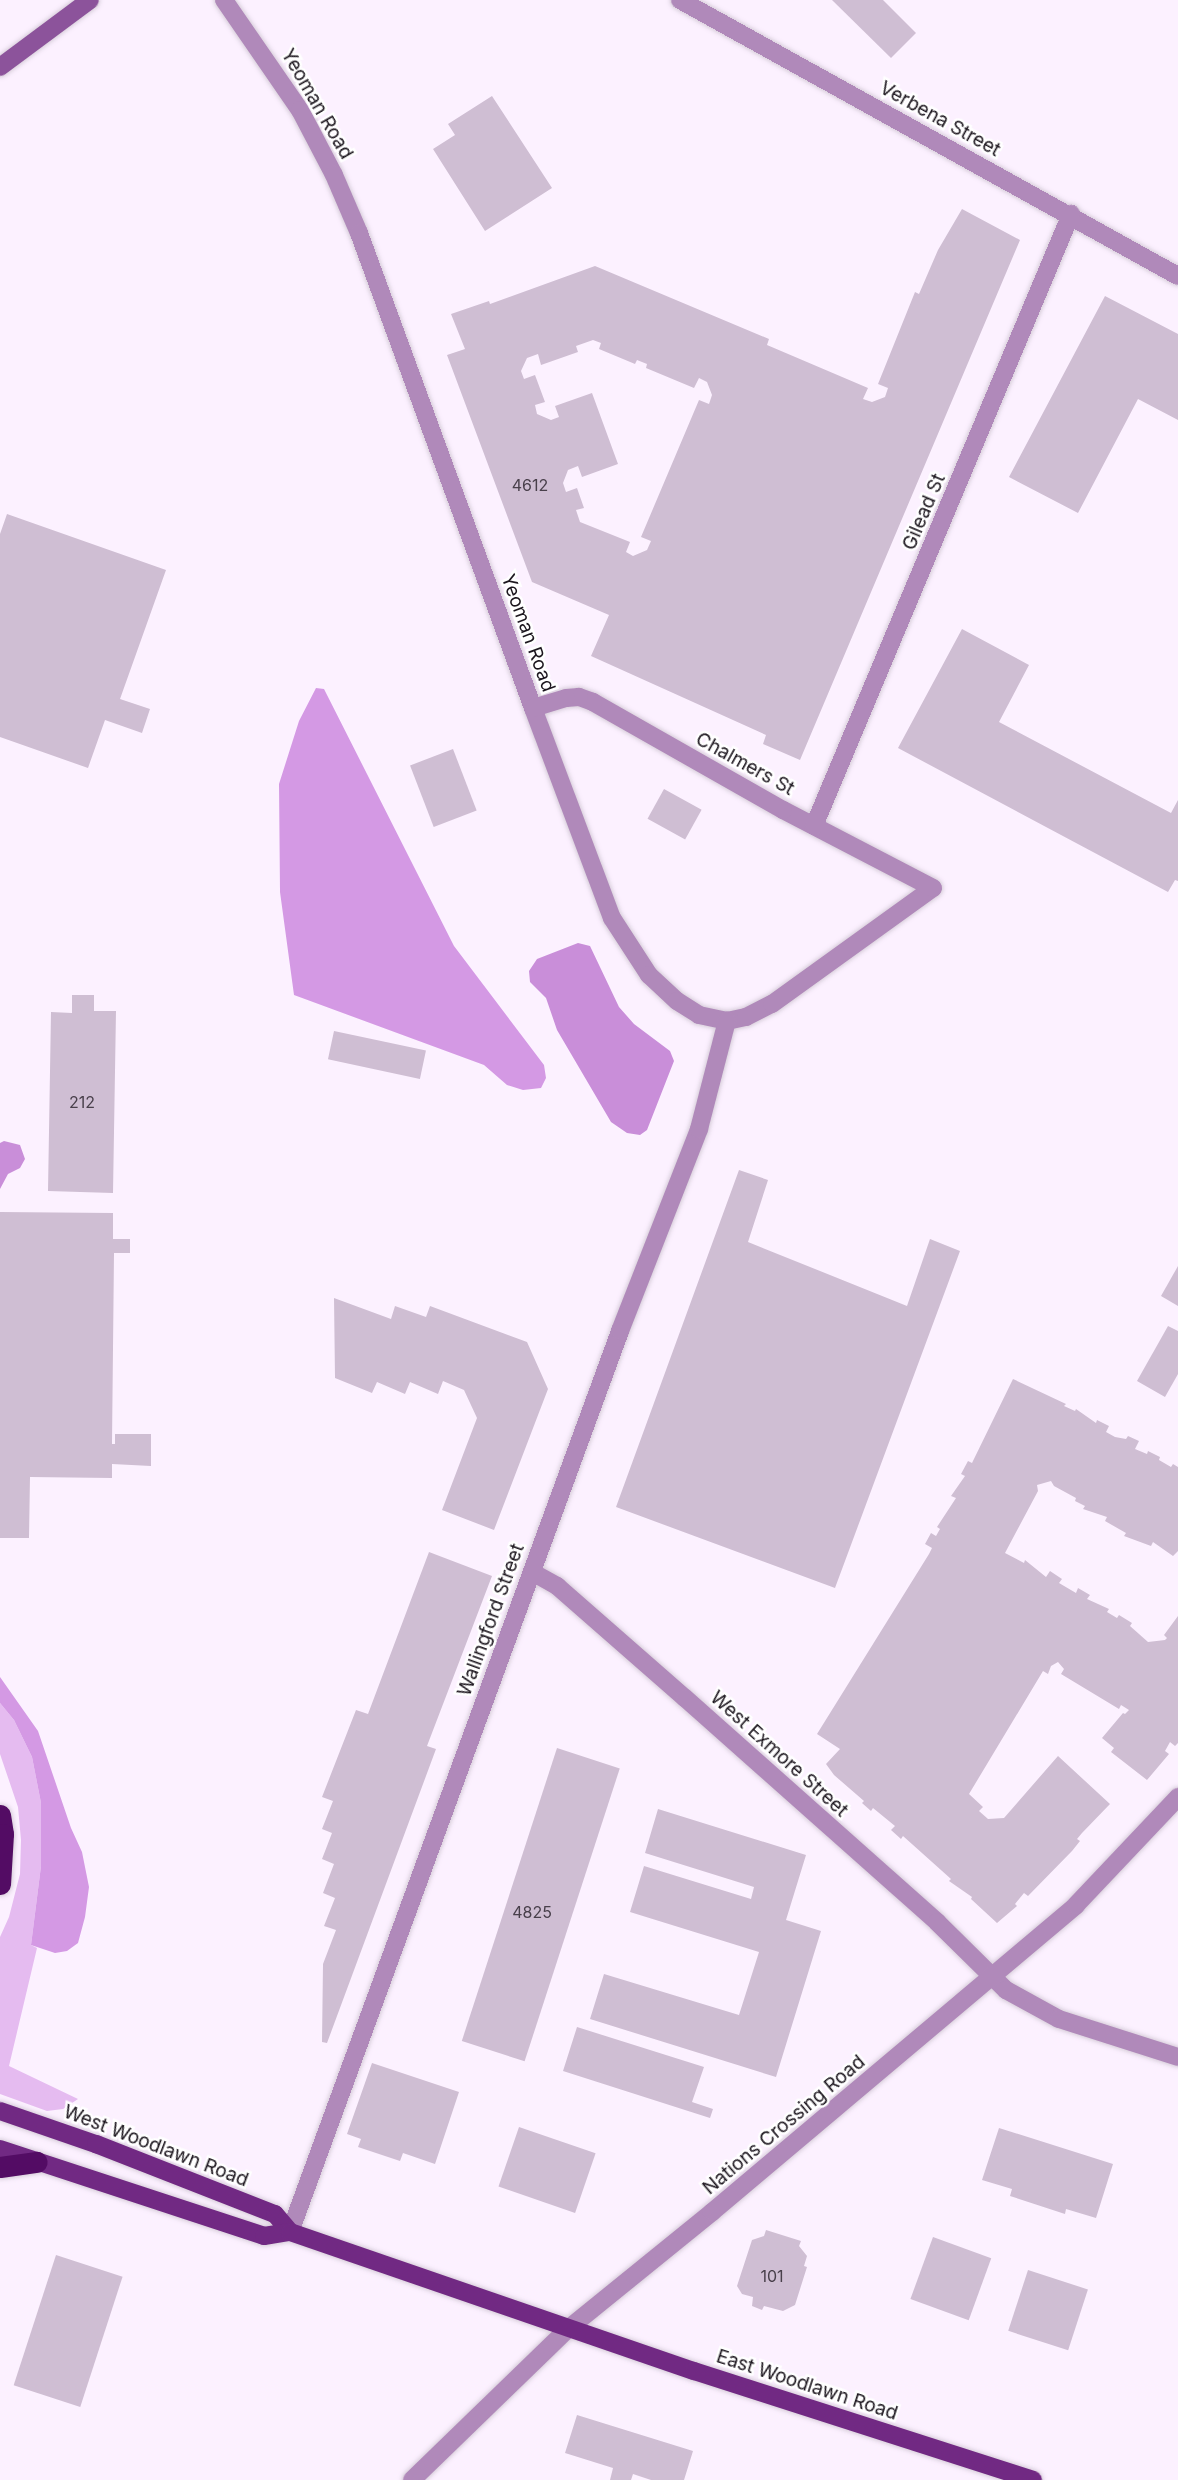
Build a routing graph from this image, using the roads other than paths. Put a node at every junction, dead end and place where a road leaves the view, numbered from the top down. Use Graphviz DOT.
graph roads {
  1 [pos="90,0"];
  2 [pos="224,0"];
  3 [pos="680,0"];
  4 [pos="0,67"];
  5 [pos="1071,214"];
  6 [pos="1178,276"];
  7 [pos="533,708"];
  8 [pos="814,826"];
  9 [pos="727,1021"];
  10 [pos="532,1572"];
  11 [pos="1178,1797"];
  12 [pos="0,1815"];
  13 [pos="0,1884"];
  14 [pos="992,1977"];
  15 [pos="1178,2057"];
  16 [pos="0,2111"];
  17 [pos="0,2149"];
  18 [pos="37,2162"];
  19 [pos="0,2167"];
  20 [pos="289,2232"];
  21 [pos="569,2328"];
  22 [pos="412,2480"];
  23 [pos="1033,2480"];
  1 -- 4 [label="street"];
  2 -- 7 [label="street, Yeoman Road"];
  3 -- 5 [label="street, Verbena Street"];
  5 -- 6 [label="street, Verbena Street"];
  5 -- 8 [label="street, Gilead St"];
  7 -- 8 [label="street, Chalmers St"];
  7 -- 9 [label="street, Yeoman Road"];
  8 -- 9 [label="street, Chalmers St"];
  9 -- 10 [label="street, Wallingford Street"];
  10 -- 14 [label="street, West Exmore Street"];
  10 -- 20 [label="street, Wallingford Street"];
  11 -- 14 [label="street, Nations Crossing Road"];
  12 -- 13 [label="highway"];
  14 -- 15 [label="street, West Exmore Street"];
  14 -- 21 [label="street, Nations Crossing Road"];
  16 -- 20 [label="main road, West Woodlawn Road"];
  17 -- 18 [label="main road, West Woodlawn Road"];
  18 -- 19 [label="highway"];
  18 -- 20 [label="main road, West Woodlawn Road"];
  20 -- 21 [label="main road, West Woodlawn Road"];
  21 -- 22 [label="street, Nations Crossing Road"];
  21 -- 23 [label="main road, East Woodlawn Road"];
}
